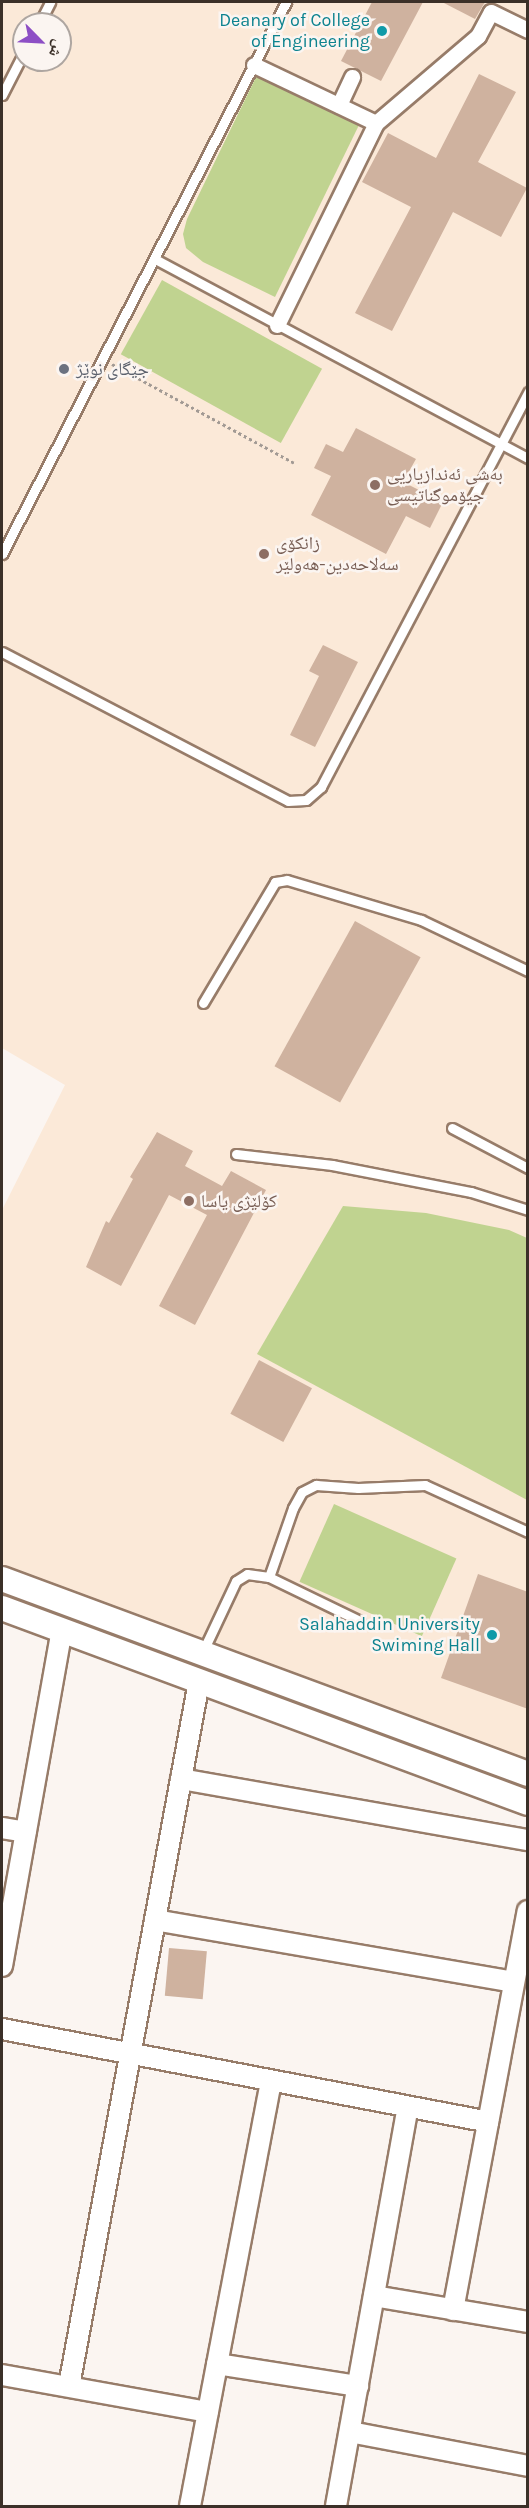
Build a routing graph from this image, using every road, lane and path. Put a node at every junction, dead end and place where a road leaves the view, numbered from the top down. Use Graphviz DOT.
graph roads {
  1 [pos="286,2"];
  2 [pos="494,7"];
  3 [pos="528,30"];
  4 [pos="254,65"];
  5 [pos="14,72"];
  6 [pos="352,77"];
  7 [pos="2,95"];
  8 [pos="339,105"];
  9 [pos="376,123"];
  10 [pos="155,259"];
  11 [pos="277,325"];
  12 [pos="103,359"];
  13 [pos="528,392"];
  14 [pos="500,444"];
  15 [pos="528,458"];
  16 [pos="294,463"];
  17 [pos="2,554"];
  18 [pos="2,652"];
  19 [pos="528,971"];
  20 [pos="203,1003"];
  21 [pos="452,1128"];
  22 [pos="236,1154"];
  23 [pos="528,1168"];
  24 [pos="528,1210"];
  25 [pos="528,1532"];
  26 [pos="270,1577"];
  27 [pos="2,1579"];
  28 [pos="2,1608"];
  29 [pos="360,1621"];
  30 [pos="62,1630"];
  31 [pos="202,1654"];
  32 [pos="199,1682"];
  33 [pos="439,1741"];
  34 [pos="428,1766"];
  35 [pos="528,1774"];
  36 [pos="181,1779"];
  37 [pos="528,1803"];
  38 [pos="2,1827"];
  39 [pos="26,1832"];
  40 [pos="528,1840"];
  41 [pos="528,1911"];
  42 [pos="155,1920"];
  43 [pos="2,1966"];
  44 [pos="514,1982"];
  45 [pos="2,2029"];
  46 [pos="130,2054"];
  47 [pos="271,2081"];
  48 [pos="408,2107"];
  49 [pos="488,2122"];
  50 [pos="374,2296"];
  51 [pos="453,2310"];
  52 [pos="528,2322"];
  53 [pos="217,2364"];
  54 [pos="2,2374"];
  55 [pos="69,2386"];
  56 [pos="358,2386"];
  57 [pos="208,2412"];
  58 [pos="350,2432"];
  59 [pos="528,2466"];
  60 [pos="190,2506"];
  61 [pos="336,2506"];
  1 -- 4 [label="lane"];
  2 -- 3 [label="street"];
  2 -- 9 [label="street"];
  4 -- 8 [label="street"];
  4 -- 10 [label="lane"];
  5 -- 7 [label="lane"];
  6 -- 8 [label="street"];
  8 -- 9 [label="street"];
  9 -- 11 [label="street"];
  10 -- 11 [label="lane"];
  10 -- 12 [label="lane"];
  11 -- 14 [label="lane"];
  12 -- 16 [label="path"];
  12 -- 17 [label="lane"];
  13 -- 14 [label="lane"];
  14 -- 15 [label="lane"];
  14 -- 18 [label="lane"];
  19 -- 20 [label="lane"];
  21 -- 23 [label="lane"];
  22 -- 24 [label="lane"];
  25 -- 26 [label="lane"];
  26 -- 29 [label="lane"];
  26 -- 31 [label="lane"];
  27 -- 31 [label="street"];
  28 -- 30 [label="street"];
  30 -- 32 [label="street"];
  30 -- 39 [label="street"];
  31 -- 33 [label="street"];
  32 -- 34 [label="street"];
  32 -- 36 [label="street"];
  33 -- 34 [label="street"];
  33 -- 35 [label="street"];
  34 -- 37 [label="street"];
  36 -- 40 [label="street"];
  36 -- 42 [label="street"];
  38 -- 39 [label="street"];
  39 -- 43 [label="street"];
  41 -- 44 [label="street"];
  42 -- 44 [label="street"];
  42 -- 46 [label="street"];
  44 -- 49 [label="street"];
  45 -- 46 [label="street"];
  46 -- 47 [label="street"];
  46 -- 55 [label="street"];
  47 -- 48 [label="street"];
  47 -- 53 [label="street"];
  48 -- 49 [label="street"];
  48 -- 50 [label="street"];
  49 -- 51 [label="street"];
  50 -- 51 [label="street"];
  50 -- 56 [label="street"];
  51 -- 52 [label="street"];
  53 -- 56 [label="street"];
  53 -- 57 [label="street"];
  54 -- 55 [label="street"];
  55 -- 57 [label="street"];
  56 -- 58 [label="street"];
  57 -- 60 [label="street"];
  58 -- 59 [label="street"];
  58 -- 61 [label="street"];
}
